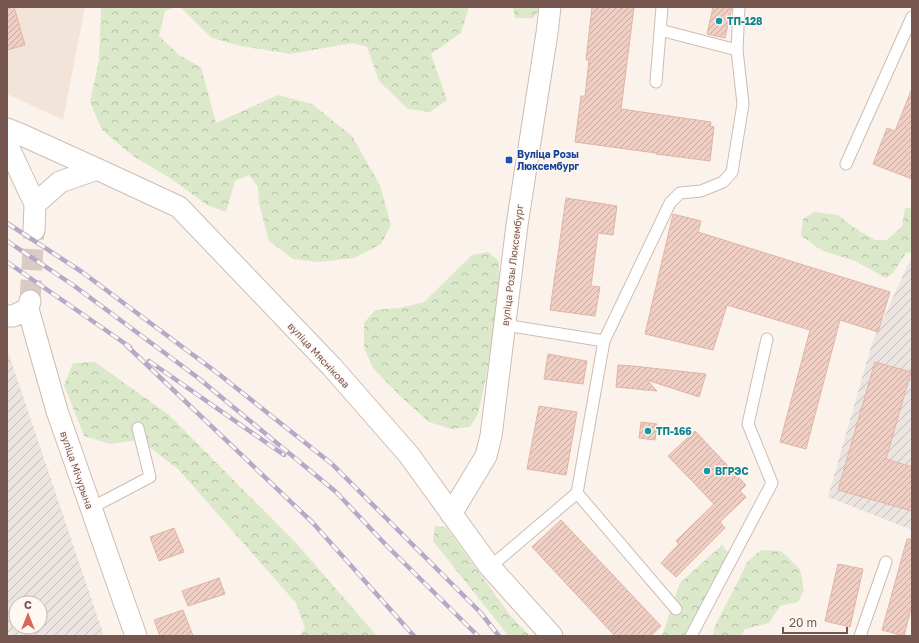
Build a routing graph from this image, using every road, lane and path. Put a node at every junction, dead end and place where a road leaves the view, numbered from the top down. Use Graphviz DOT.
graph roads {
  1 [pos="550,7"];
  2 [pos="662,7"];
  3 [pos="739,7"];
  4 [pos="912,17"];
  5 [pos="660,30"];
  6 [pos="737,50"];
  7 [pos="656,82"];
  8 [pos="7,129"];
  9 [pos="7,144"];
  10 [pos="846,164"];
  11 [pos="97,169"];
  12 [pos="35,204"];
  13 [pos="34,230"];
  14 [pos="7,316"];
  15 [pos="505,325"];
  16 [pos="767,339"];
  17 [pos="604,341"];
  18 [pos="138,428"];
  19 [pos="577,493"];
  20 [pos="91,508"];
  21 [pos="451,514"];
  22 [pos="886,562"];
  23 [pos="490,567"];
  24 [pos="676,609"];
  25 [pos="136,636"];
  26 [pos="552,636"];
  27 [pos="691,636"];
  28 [pos="860,636"];
  1 -- 15 [label="street, вуліца Розы Люксембург"];
  2 -- 5 [label="lane"];
  3 -- 6 [label="lane"];
  4 -- 10 [label="lane"];
  5 -- 6 [label="lane"];
  5 -- 7 [label="lane"];
  6 -- 17 [label="lane"];
  8 -- 11 [label="street, вуліца Мяснікова"];
  9 -- 12 [label="street"];
  11 -- 12 [label="street"];
  11 -- 21 [label="street, вуліца Мяснікова"];
  12 -- 13 [label="street"];
  14 -- 20 [label="street, вуліца Мічурына"];
  15 -- 17 [label="lane"];
  15 -- 21 [label="street, вуліца Розы Люксембург"];
  16 -- 27 [label="lane"];
  17 -- 19 [label="lane"];
  18 -- 20 [label="lane"];
  19 -- 23 [label="lane"];
  19 -- 24 [label="lane"];
  20 -- 25 [label="street, вуліца Мічурына"];
  21 -- 23 [label="street, вуліца Мяснікова"];
  22 -- 28 [label="lane"];
  23 -- 26 [label="street, вуліца Мяснікова"];
}
